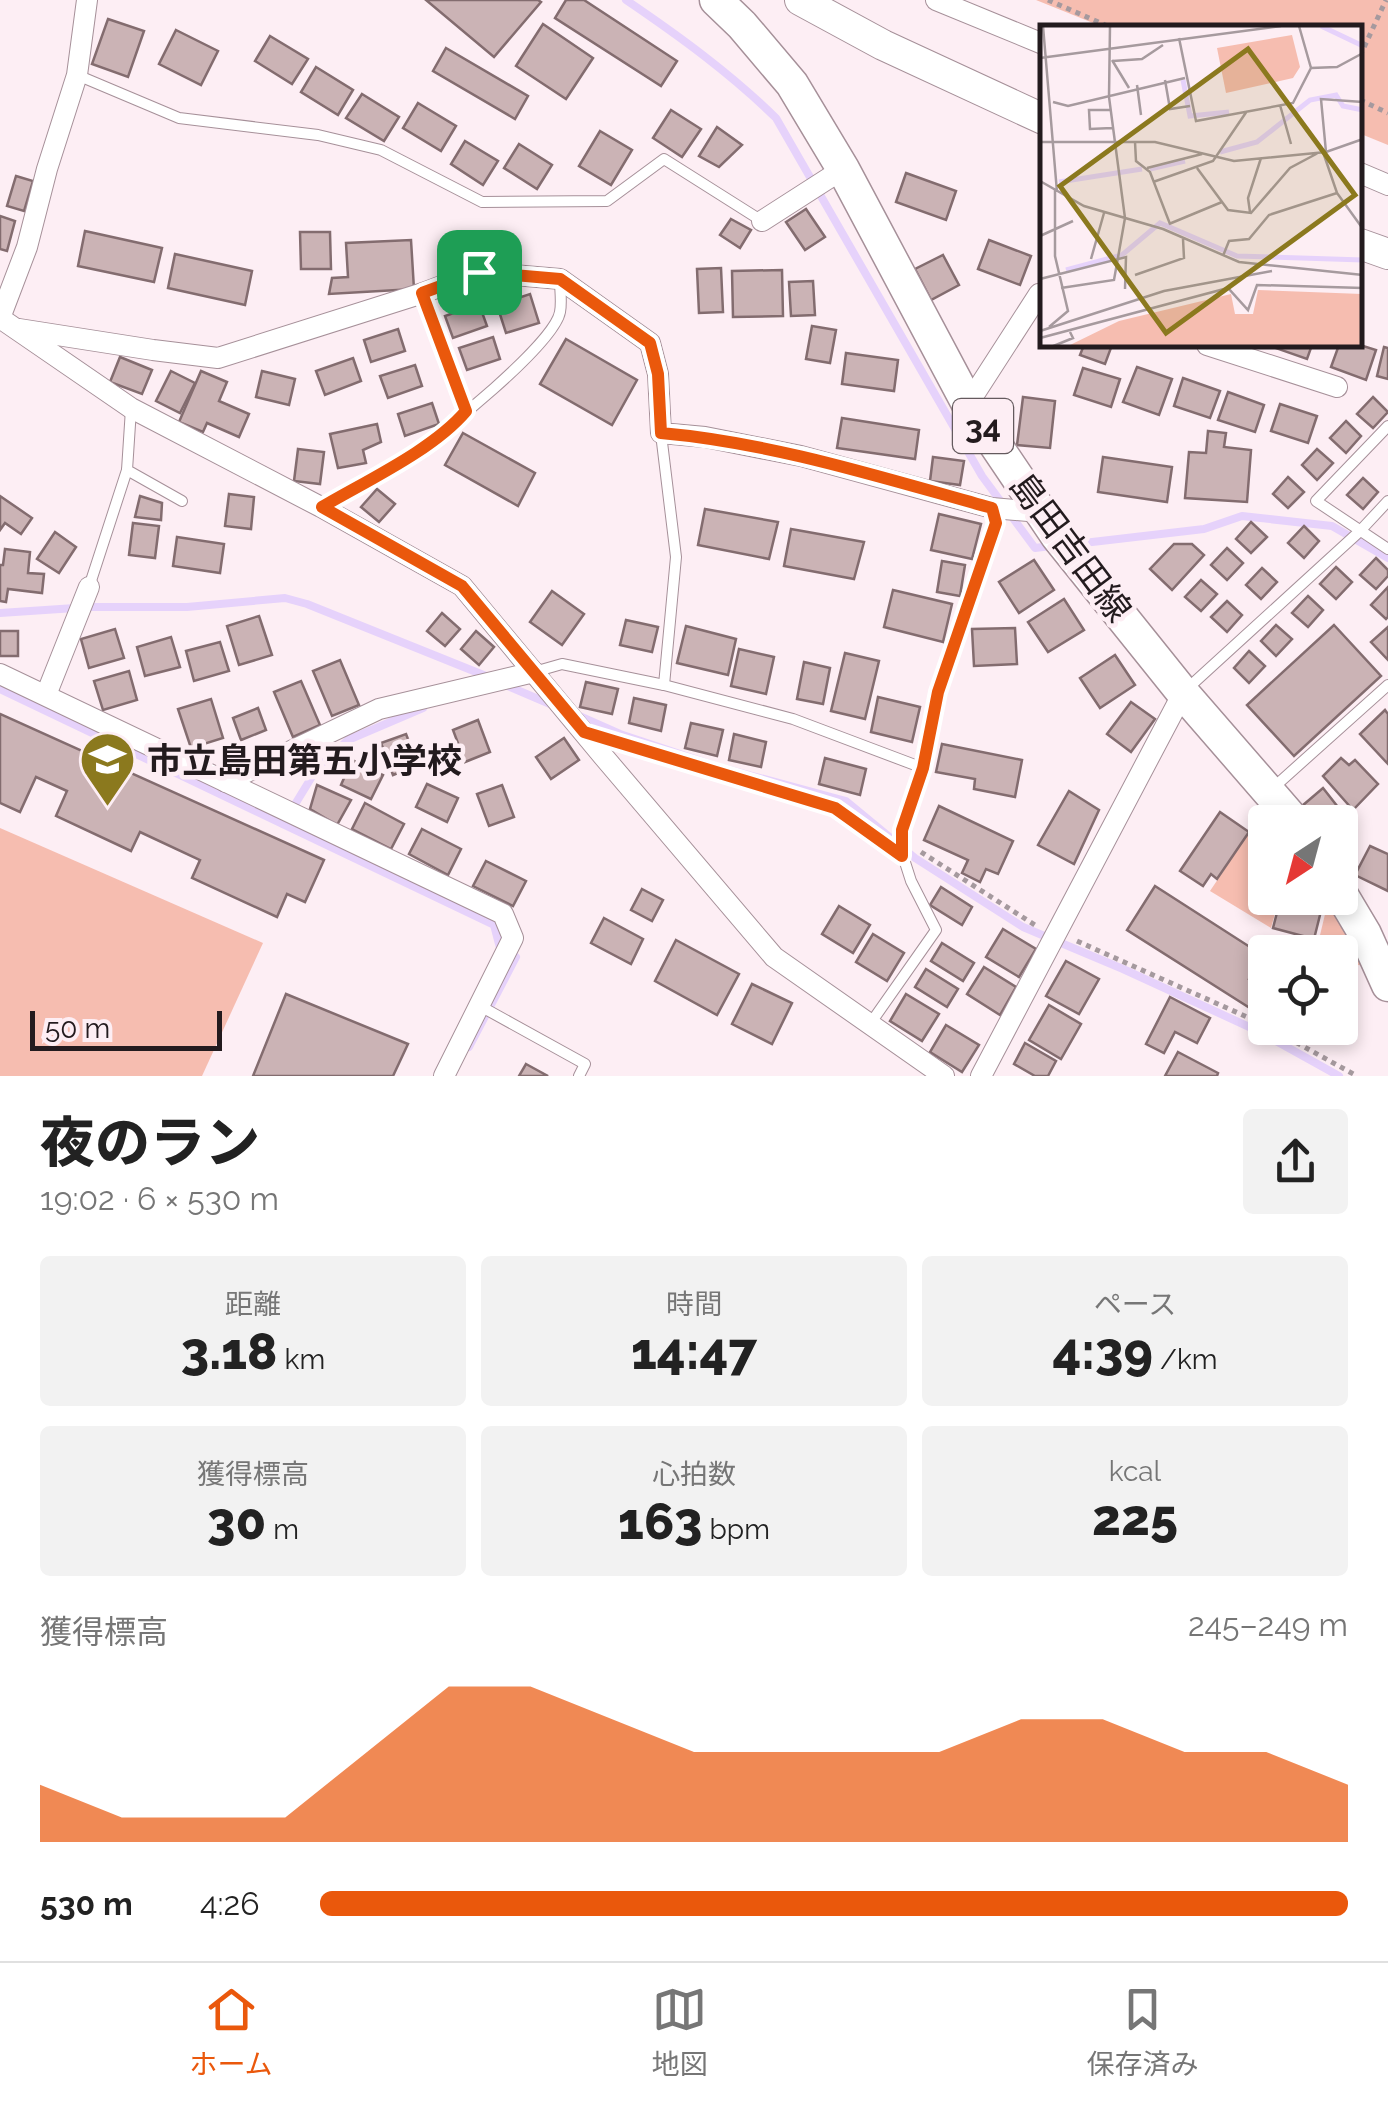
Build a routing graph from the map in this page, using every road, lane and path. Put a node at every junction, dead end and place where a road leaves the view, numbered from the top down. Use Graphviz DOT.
graph roads {
  1 [pos="87,0"];
  2 [pos="716,0"];
  3 [pos="800,0"];
  4 [pos="936,0"];
  5 [pos="1048,0"];
  6 [pos="1386,0"];
  7 [pos="1105,25"];
  8 [pos="1040,43"];
  9 [pos="1363,50"];
  10 [pos="77,75"];
  11 [pos="1363,101"];
  12 [pos="1388,113"];
  13 [pos="1040,119"];
  14 [pos="842,170"];
  15 [pos="1363,175"];
  16 [pos="1388,184"];
  17 [pos="762,221"];
  18 [pos="1363,245"];
  19 [pos="1388,254"];
  20 [pos="560,279"];
  21 [pos="422,293"];
  22 [pos="1040,294"];
  23 [pos="14,328"];
  24 [pos="1216,348"];
  25 [pos="1336,387"];
  26 [pos="968,404"];
  27 [pos="131,408"];
  28 [pos="466,411"];
  29 [pos="1388,426"];
  30 [pos="661,433"];
  31 [pos="127,470"];
  32 [pos="182,501"];
  33 [pos="1388,502"];
  34 [pos="322,507"];
  35 [pos="992,508"];
  36 [pos="1040,512"];
  37 [pos="1360,532"];
  38 [pos="1388,549"];
  39 [pos="89,587"];
  40 [pos="534,672"];
  41 [pos="0,674"];
  42 [pos="664,685"];
  43 [pos="1388,685"];
  44 [pos="1183,692"];
  45 [pos="46,695"];
  46 [pos="584,732"];
  47 [pos="923,768"];
  48 [pos="226,782"];
  49 [pos="1269,792"];
  50 [pos="1280,805"];
  51 [pos="902,856"];
  52 [pos="1354,915"];
  53 [pos="1388,985"];
  54 [pos="479,1006"];
  55 [pos="870,1025"];
  56 [pos="1301,1045"];
  57 [pos="444,1076"];
  58 [pos="579,1076"];
  59 [pos="944,1076"];
  60 [pos="981,1076"];
  61 [pos="1357,1076"];
  1 -- 10 [label="street"];
  2 -- 14 [label="main road, 島田吉田線 / 34"];
  3 -- 13 [label="main road"];
  4 -- 8 [label="street"];
  5 -- 7 [label="path"];
  6 -- 9 [label="path"];
  10 -- 17 [label="lane"];
  10 -- 23 [label="street"];
  11 -- 12 [label="path"];
  14 -- 17 [label="street"];
  14 -- 26 [label="main road, 島田吉田線 / 34"];
  15 -- 16 [label="street"];
  18 -- 19 [label="main road"];
  20 -- 21 [label="street"];
  20 -- 28 [label="lane"];
  20 -- 30 [label="street"];
  21 -- 23 [label="street"];
  21 -- 28 [label="lane"];
  22 -- 26 [label="street"];
  23 -- 27 [label="street"];
  24 -- 25 [label="street"];
  26 -- 36 [label="main road, 島田吉田線 / 34"];
  27 -- 31 [label="lane"];
  27 -- 34 [label="street"];
  28 -- 34 [label="lane"];
  29 -- 37 [label="lane"];
  30 -- 35 [label="street"];
  30 -- 42 [label="lane"];
  31 -- 32 [label="lane"];
  31 -- 39 [label="lane"];
  33 -- 37 [label="lane"];
  34 -- 40 [label="street"];
  35 -- 36 [label="street"];
  35 -- 47 [label="lane"];
  36 -- 44 [label="main road, 島田吉田線 / 34"];
  37 -- 38 [label="lane"];
  37 -- 44 [label="lane"];
  39 -- 45 [label="street"];
  40 -- 42 [label="lane"];
  40 -- 46 [label="street"];
  40 -- 48 [label="street"];
  41 -- 45 [label="street"];
  42 -- 47 [label="lane"];
  43 -- 49 [label="lane"];
  44 -- 49 [label="main road, 島田吉田線 / 34"];
  44 -- 60 [label="street"];
  45 -- 48 [label="street"];
  46 -- 51 [label="lane"];
  46 -- 55 [label="street"];
  47 -- 51 [label="lane"];
  48 -- 54 [label="street"];
  49 -- 50 [label="main road, 島田吉田線 / 34"];
  51 -- 55 [label="lane"];
  52 -- 53 [label="main road"];
  54 -- 57 [label="street"];
  54 -- 58 [label="lane"];
  55 -- 59 [label="street"];
  56 -- 61 [label="path"];
}
